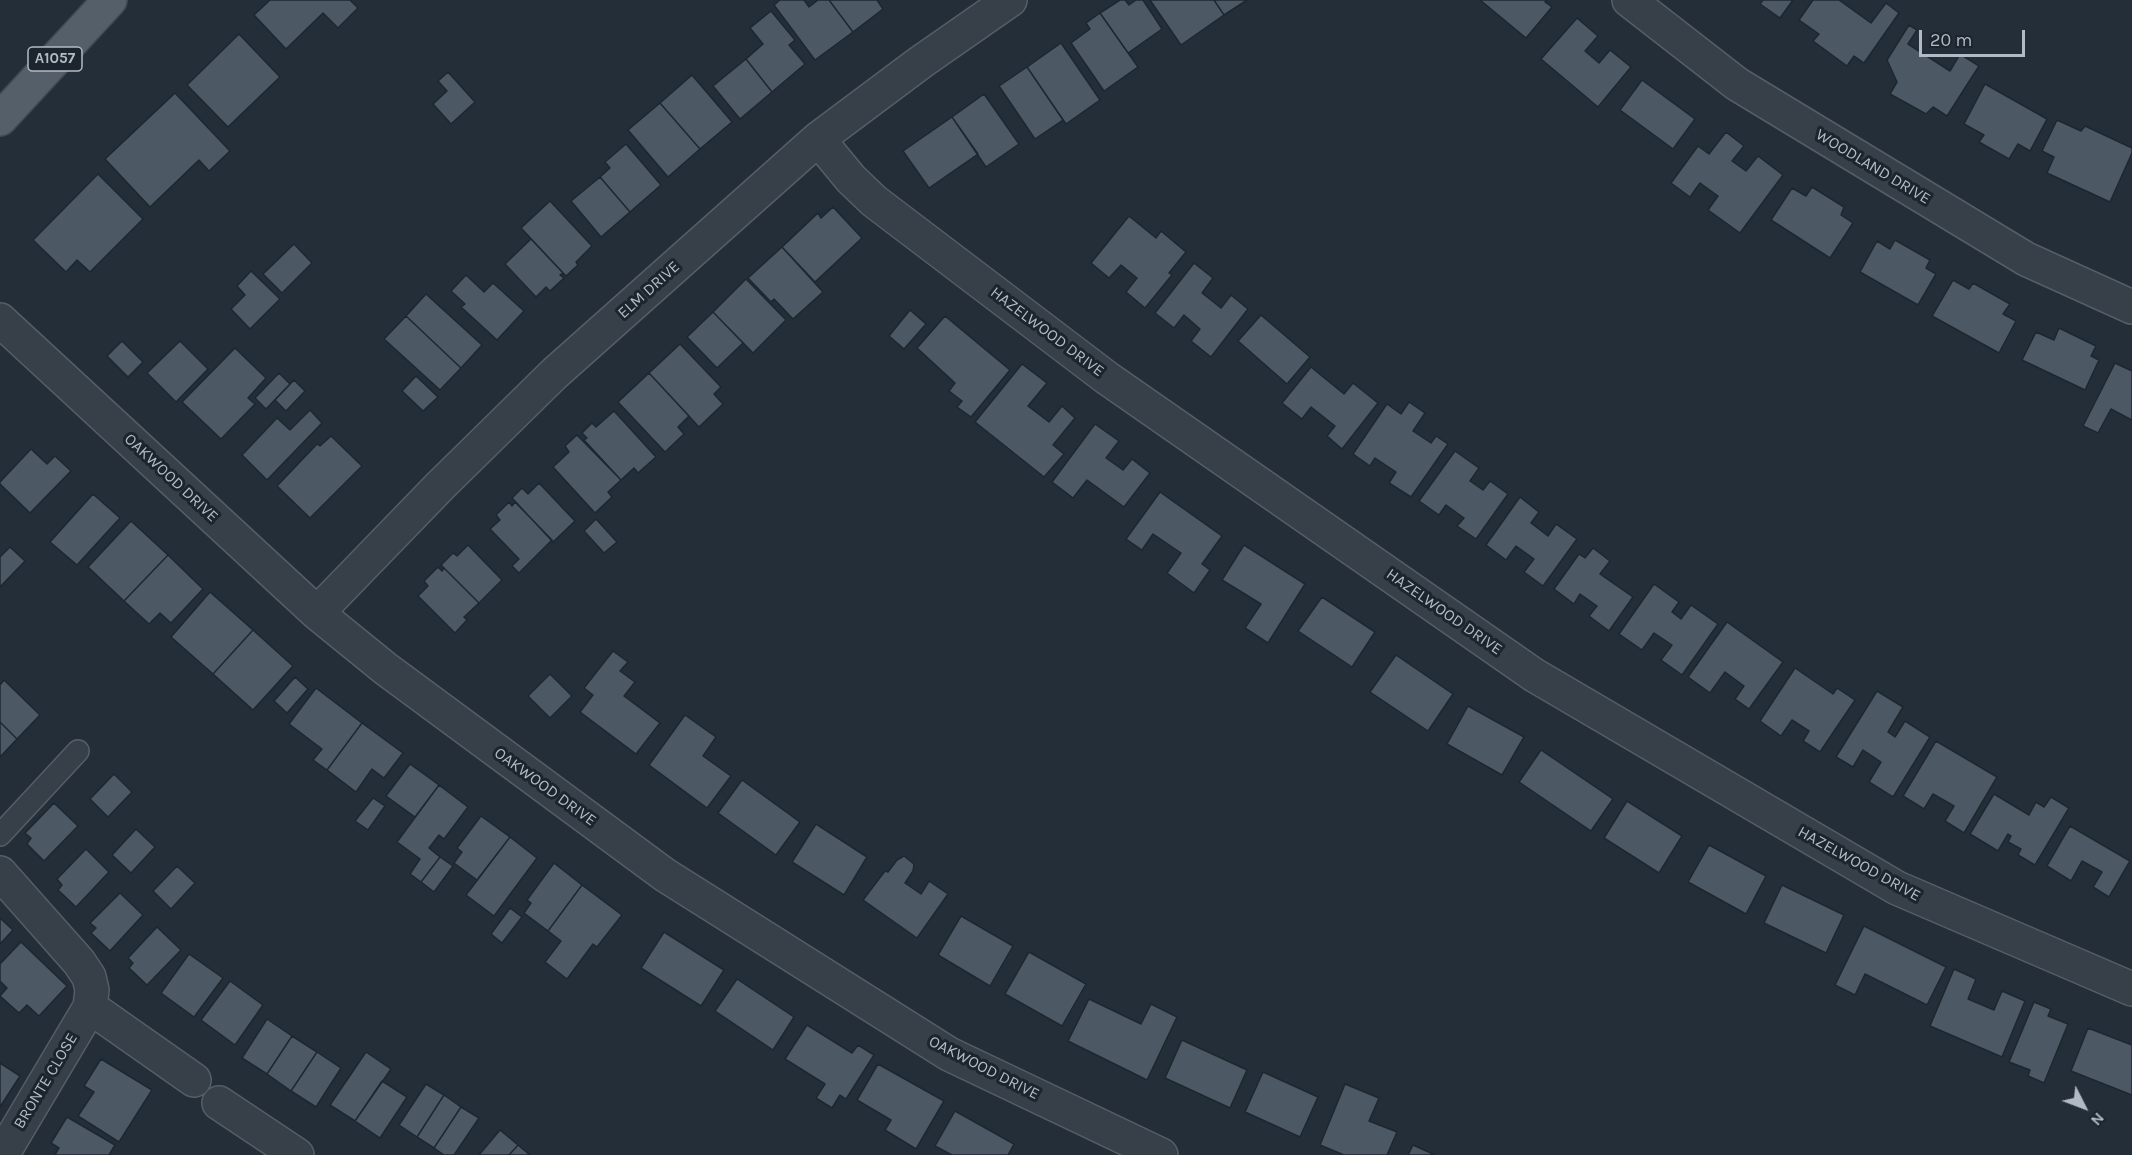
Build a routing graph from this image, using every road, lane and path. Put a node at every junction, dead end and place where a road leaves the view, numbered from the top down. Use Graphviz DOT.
graph roads {
  1 [pos="110,0"];
  2 [pos="1010,0"];
  3 [pos="1629,0"];
  4 [pos="0,119"];
  5 [pos="818,139"];
  6 [pos="2132,307"];
  7 [pos="0,320"];
  8 [pos="317,613"];
  9 [pos="78,752"];
  10 [pos="0,835"];
  11 [pos="0,873"];
  12 [pos="2132,989"];
  13 [pos="90,1007"];
  14 [pos="194,1080"];
  15 [pos="219,1103"];
  16 [pos="2,1155"];
  17 [pos="297,1155"];
  18 [pos="1161,1155"];
  1 -- 4 [label="main road, A1057"];
  2 -- 5 [label="street, ELM DRIVE"];
  3 -- 6 [label="street, WOODLAND DRIVE"];
  5 -- 8 [label="street, ELM DRIVE"];
  5 -- 12 [label="street, HAZELWOOD DRIVE"];
  7 -- 8 [label="street, OAKWOOD DRIVE"];
  8 -- 18 [label="street, OAKWOOD DRIVE"];
  9 -- 10 [label="lane"];
  11 -- 13 [label="street"];
  13 -- 14 [label="street"];
  13 -- 16 [label="street, BRONTE CLOSE"];
  15 -- 17 [label="street"];
}
